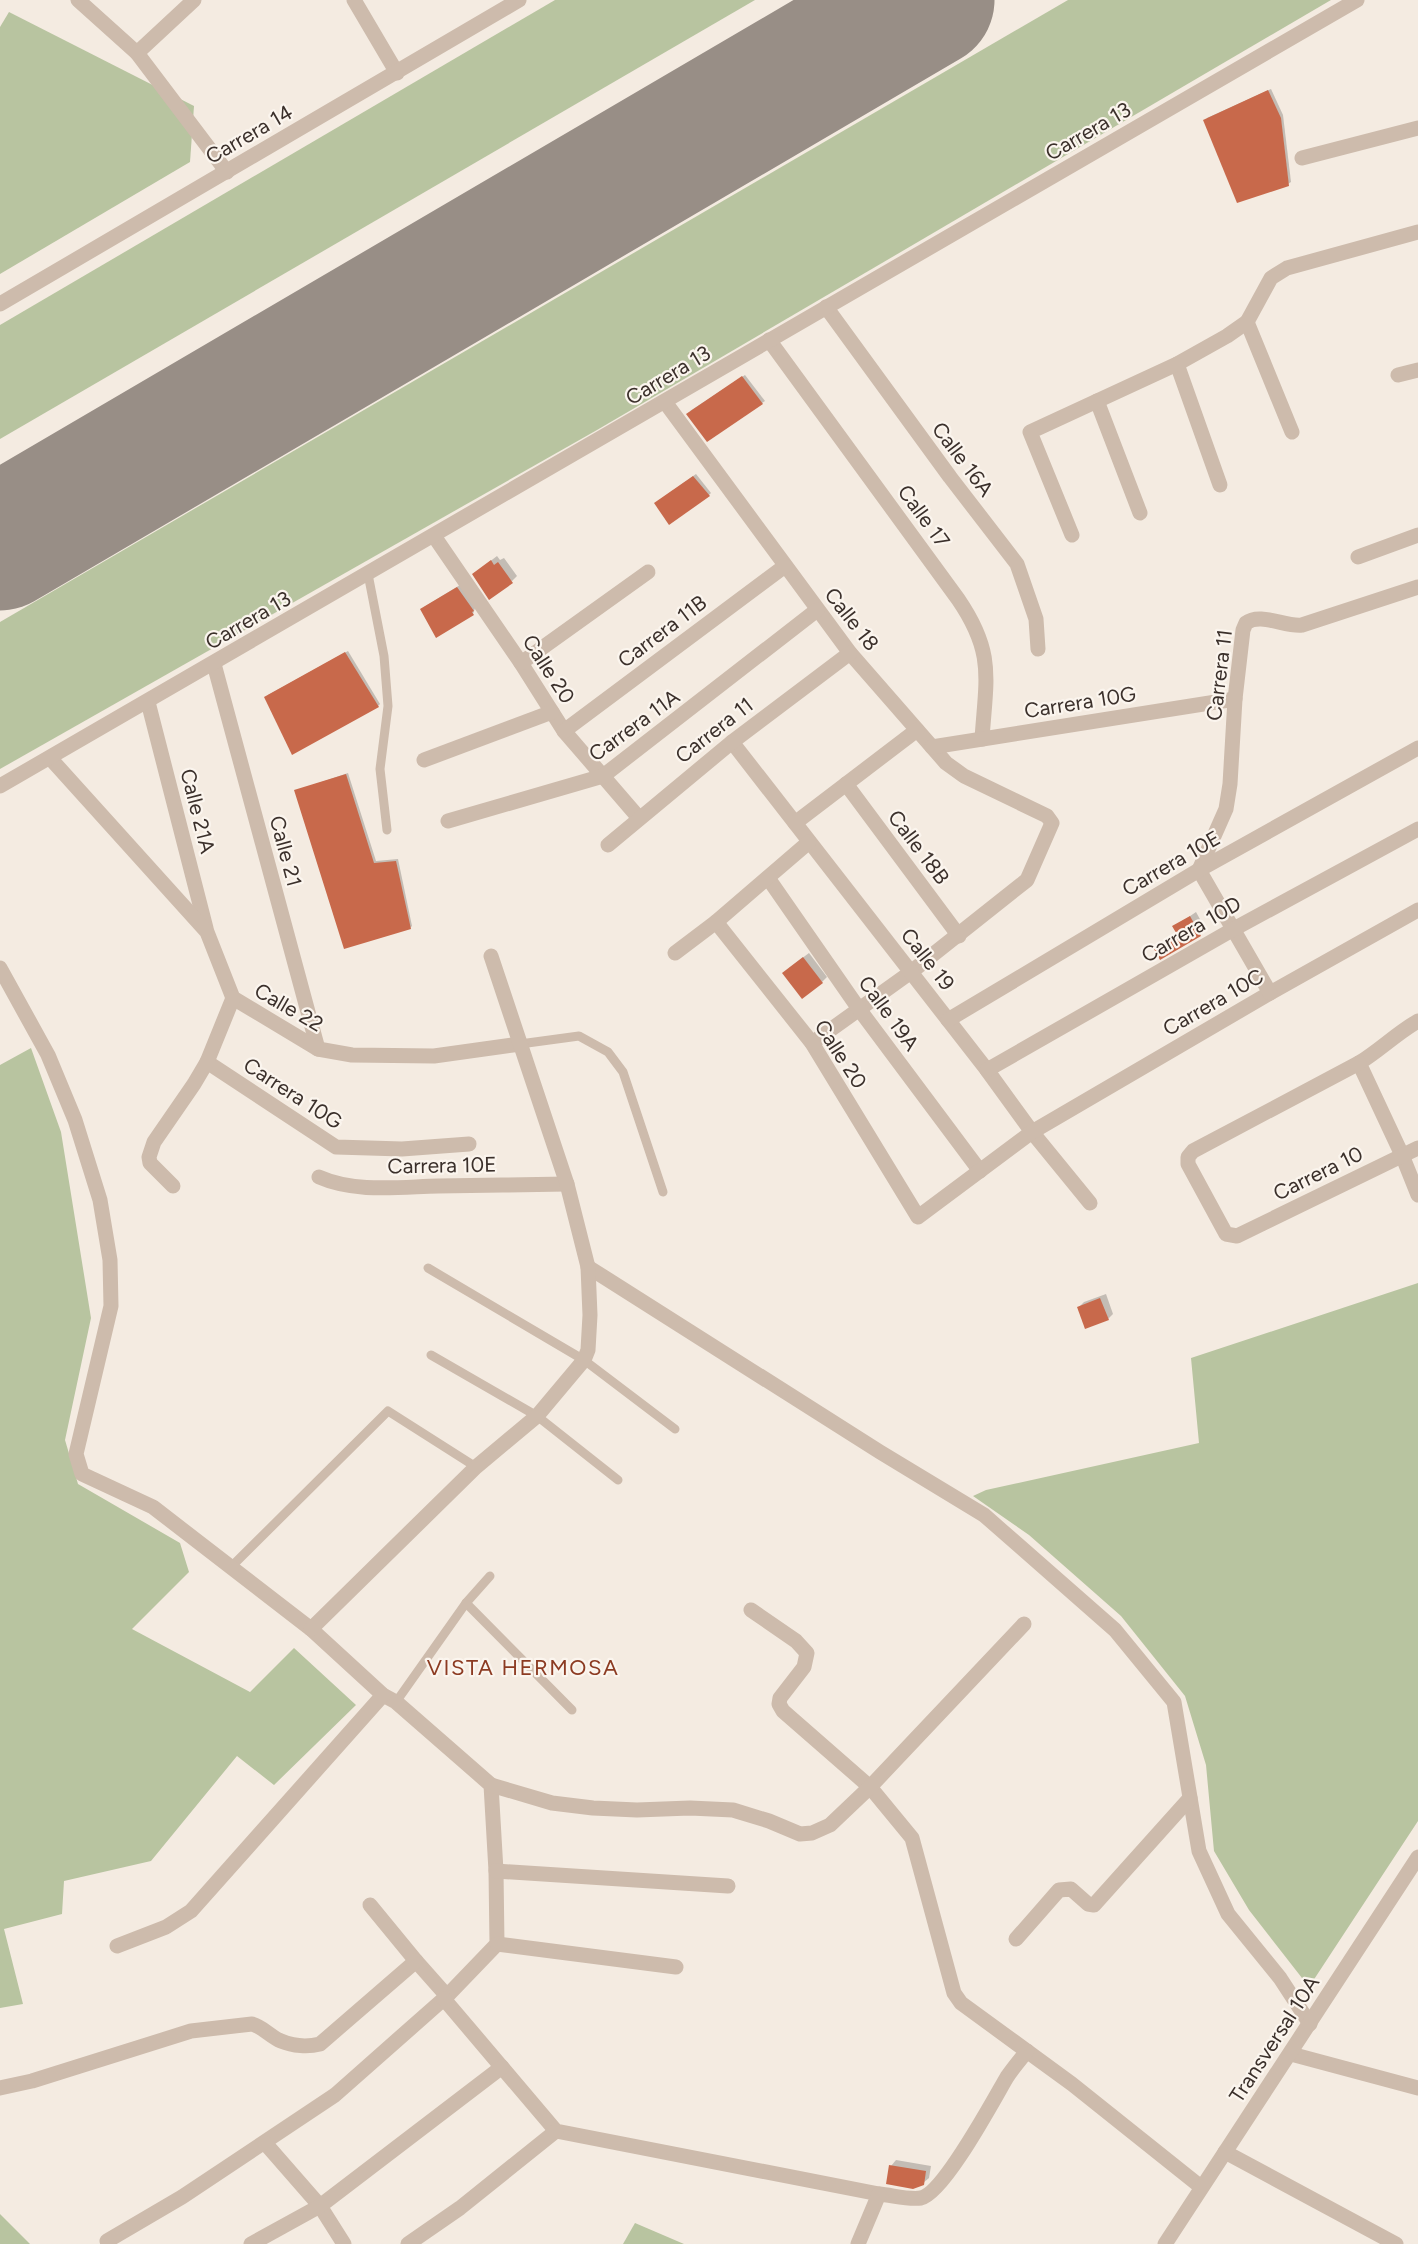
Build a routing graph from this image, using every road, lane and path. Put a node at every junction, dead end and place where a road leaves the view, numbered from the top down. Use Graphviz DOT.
graph roads {
  1 [pos="78,0"];
  2 [pos="194,0"];
  3 [pos="354,0"];
  4 [pos="519,0"];
  5 [pos="1357,0"];
  6 [pos="137,52"];
  7 [pos="397,73"];
  8 [pos="1418,128"];
  9 [pos="1302,158"];
  10 [pos="227,172"];
  11 [pos="1418,232"];
  12 [pos="0,304"];
  13 [pos="826,307"];
  14 [pos="1247,322"];
  15 [pos="769,340"];
  16 [pos="1177,364"];
  17 [pos="1418,370"];
  18 [pos="1398,375"];
  19 [pos="1097,401"];
  20 [pos="665,402"];
  21 [pos="1293,432"];
  22 [pos="1220,485"];
  23 [pos="1140,513"];
  24 [pos="1072,535"];
  25 [pos="1418,535"];
  26 [pos="434,536"];
  27 [pos="1358,557"];
  28 [pos="785,566"];
  29 [pos="648,572"];
  30 [pos="368,574"];
  31 [pos="1418,587"];
  32 [pos="817,610"];
  33 [pos="1038,649"];
  34 [pos="850,653"];
  35 [pos="521,663"];
  36 [pos="214,664"];
  37 [pos="1235,699"];
  38 [pos="148,702"];
  39 [pos="552,712"];
  40 [pos="917,730"];
  41 [pos="564,731"];
  42 [pos="982,739"];
  43 [pos="732,742"];
  44 [pos="932,747"];
  45 [pos="1418,748"];
  46 [pos="50,758"];
  47 [pos="424,760"];
  48 [pos="603,776"];
  49 [pos="846,784"];
  50 [pos="0,786"];
  51 [pos="639,818"];
  52 [pos="448,821"];
  53 [pos="795,823"];
  54 [pos="1418,829"];
  55 [pos="387,830"];
  56 [pos="809,842"];
  57 [pos="608,845"];
  58 [pos="1199,870"];
  59 [pos="768,878"];
  60 [pos="1418,910"];
  61 [pos="716,922"];
  62 [pos="1232,930"];
  63 [pos="207,932"];
  64 [pos="959,936"];
  65 [pos="675,953"];
  66 [pos="491,956"];
  67 [pos="0,968"];
  68 [pos="911,972"];
  69 [pos="1270,993"];
  70 [pos="233,998"];
  71 [pos="859,1009"];
  72 [pos="948,1020"];
  73 [pos="1418,1021"];
  74 [pos="812,1043"];
  75 [pos="520,1044"];
  76 [pos="318,1049"];
  77 [pos="207,1062"];
  78 [pos="1359,1063"];
  79 [pos="987,1070"];
  80 [pos="1032,1132"];
  81 [pos="469,1144"];
  82 [pos="1418,1148"];
  83 [pos="1402,1155"];
  84 [pos="980,1170"];
  85 [pos="319,1178"];
  86 [pos="567,1184"];
  87 [pos="173,1186"];
  88 [pos="663,1192"];
  89 [pos="1418,1195"];
  90 [pos="1090,1203"];
  91 [pos="918,1217"];
  92 [pos="588,1267"];
  93 [pos="428,1268"];
  94 [pos="431,1355"];
  95 [pos="584,1360"];
  96 [pos="537,1416"];
  97 [pos="675,1429"];
  98 [pos="476,1467"];
  99 [pos="618,1480"];
  100 [pos="230,1568"];
  101 [pos="490,1576"];
  102 [pos="466,1604"];
  103 [pos="751,1610"];
  104 [pos="1024,1624"];
  105 [pos="311,1629"];
  106 [pos="390,1698"];
  107 [pos="572,1710"];
  108 [pos="491,1785"];
  109 [pos="870,1787"];
  110 [pos="1190,1798"];
  111 [pos="1418,1857"];
  112 [pos="496,1871"];
  113 [pos="728,1886"];
  114 [pos="370,1905"];
  115 [pos="1016,1939"];
  116 [pos="496,1944"];
  117 [pos="117,1946"];
  118 [pos="416,1961"];
  119 [pos="676,1967"];
  120 [pos="445,1997"];
  121 [pos="1310,2024"];
  122 [pos="1027,2051"];
  123 [pos="1291,2054"];
  124 [pos="502,2067"];
  125 [pos="0,2088"];
  126 [pos="1418,2088"];
  127 [pos="556,2131"];
  128 [pos="265,2144"];
  129 [pos="1225,2152"];
  130 [pos="1201,2187"];
  131 [pos="879,2194"];
  132 [pos="320,2206"];
  133 [pos="1371,2239"];
  134 [pos="108,2241"];
  135 [pos="251,2244"];
  136 [pos="344,2244"];
  137 [pos="408,2244"];
  138 [pos="858,2244"];
  139 [pos="1165,2244"];
  140 [pos="1395,2244"];
  1 -- 6 [label="street"];
  2 -- 6 [label="street"];
  3 -- 7 [label="street"];
  4 -- 7 [label="street, Carrera 14"];
  5 -- 13 [label="street, Carrera 13"];
  6 -- 10 [label="street"];
  7 -- 10 [label="street, Carrera 14"];
  8 -- 9 [label="street"];
  10 -- 12 [label="street, Carrera 14"];
  11 -- 14 [label="street"];
  13 -- 15 [label="street, Carrera 13"];
  13 -- 33 [label="street, Calle 16A"];
  14 -- 16 [label="street"];
  14 -- 21 [label="street"];
  15 -- 20 [label="street, Carrera 13"];
  15 -- 42 [label="street, Calle 17"];
  16 -- 19 [label="street"];
  16 -- 22 [label="street"];
  17 -- 18 [label="street"];
  19 -- 23 [label="street"];
  19 -- 24 [label="street"];
  20 -- 26 [label="street, Carrera 13"];
  20 -- 28 [label="street, Calle 18"];
  25 -- 27 [label="street"];
  26 -- 30 [label="street, Carrera 13"];
  26 -- 35 [label="street, Calle 20"];
  28 -- 32 [label="street, Calle 18"];
  28 -- 41 [label="street, Carrera 11B"];
  29 -- 35 [label="street"];
  30 -- 36 [label="street, Carrera 13"];
  30 -- 55 [label="lane"];
  31 -- 37 [label="street, Carrera 11"];
  32 -- 34 [label="street, Calle 18"];
  32 -- 48 [label="street, Carrera 11A"];
  34 -- 40 [label="street, Calle 18"];
  34 -- 43 [label="street, Carrera 11"];
  35 -- 39 [label="street, Calle 20"];
  36 -- 38 [label="street, Carrera 13"];
  36 -- 76 [label="street, Calle 21"];
  37 -- 42 [label="street, Carrera 10G"];
  37 -- 58 [label="street, Carrera 11"];
  38 -- 46 [label="street, Carrera 13"];
  38 -- 63 [label="street, Calle 21A"];
  39 -- 41 [label="street, Calle 20"];
  39 -- 47 [label="street"];
  40 -- 44 [label="street, Calle 18"];
  40 -- 49 [label="street"];
  41 -- 48 [label="street, Calle 20"];
  42 -- 44 [label="street, Carrera 10G"];
  43 -- 51 [label="street, Carrera 11"];
  43 -- 53 [label="street, Calle 19"];
  44 -- 64 [label="street, Calle 18"];
  45 -- 58 [label="street, Carrera 10E"];
  46 -- 50 [label="street, Carrera 13"];
  46 -- 63 [label="street, Calle 22"];
  48 -- 51 [label="street, Calle 20"];
  48 -- 52 [label="street, Carrera 11A"];
  49 -- 53 [label="street"];
  49 -- 64 [label="street, Calle 18B"];
  51 -- 57 [label="street, Carrera 11"];
  53 -- 56 [label="street, Calle 19"];
  54 -- 62 [label="street, Carrera 10D"];
  56 -- 59 [label="street"];
  56 -- 68 [label="street, Calle 19"];
  58 -- 62 [label="street"];
  58 -- 72 [label="street, Carrera 10E"];
  59 -- 61 [label="street"];
  59 -- 71 [label="street, Calle 19A"];
  60 -- 69 [label="street, Carrera 10C"];
  61 -- 65 [label="street"];
  61 -- 74 [label="street, Calle 20"];
  62 -- 69 [label="street"];
  62 -- 79 [label="street, Carrera 10D"];
  63 -- 70 [label="street, Calle 22"];
  64 -- 68 [label="street"];
  66 -- 75 [label="street"];
  67 -- 100 [label="street"];
  68 -- 71 [label="street"];
  68 -- 72 [label="street, Calle 19"];
  69 -- 80 [label="street, Carrera 10C"];
  70 -- 76 [label="street, Calle 22"];
  70 -- 77 [label="street"];
  71 -- 74 [label="street"];
  71 -- 84 [label="street, Calle 19A"];
  72 -- 79 [label="street, Calle 19"];
  73 -- 78 [label="street"];
  74 -- 91 [label="street, Calle 20"];
  75 -- 76 [label="street, Calle 22"];
  75 -- 86 [label="street"];
  75 -- 88 [label="lane"];
  77 -- 81 [label="street, Carrera 10G"];
  77 -- 87 [label="street"];
  78 -- 83 [label="street"];
  78 -- 83 [label="street, Carrera 10"];
  79 -- 80 [label="street, Calle 19"];
  80 -- 84 [label="street, Carrera 10C"];
  80 -- 90 [label="street, Calle 19"];
  82 -- 83 [label="street, Carrera 10"];
  83 -- 89 [label="street"];
  84 -- 91 [label="street, Carrera 10C"];
  85 -- 86 [label="street, Carrera 10E"];
  86 -- 92 [label="street"];
  92 -- 95 [label="street"];
  92 -- 110 [label="street"];
  93 -- 95 [label="lane"];
  94 -- 96 [label="lane"];
  95 -- 96 [label="street"];
  95 -- 97 [label="lane"];
  96 -- 98 [label="street"];
  96 -- 99 [label="lane"];
  98 -- 100 [label="lane"];
  98 -- 105 [label="street"];
  100 -- 105 [label="street"];
  101 -- 102 [label="lane"];
  102 -- 106 [label="lane"];
  102 -- 107 [label="lane"];
  103 -- 109 [label="street"];
  104 -- 109 [label="street"];
  105 -- 106 [label="street"];
  106 -- 108 [label="street"];
  106 -- 117 [label="street"];
  108 -- 109 [label="street"];
  108 -- 112 [label="street"];
  109 -- 122 [label="street"];
  110 -- 115 [label="street"];
  110 -- 121 [label="street"];
  111 -- 121 [label="street, Transversal 10A"];
  112 -- 113 [label="street"];
  112 -- 116 [label="street"];
  114 -- 118 [label="street"];
  116 -- 119 [label="street"];
  116 -- 120 [label="street"];
  118 -- 120 [label="street"];
  118 -- 125 [label="street"];
  120 -- 124 [label="street"];
  120 -- 128 [label="street"];
  121 -- 123 [label="street, Transversal 10A"];
  122 -- 130 [label="street"];
  122 -- 131 [label="street"];
  123 -- 126 [label="street"];
  123 -- 129 [label="street, Transversal 10A"];
  124 -- 127 [label="street"];
  124 -- 132 [label="street"];
  127 -- 131 [label="street"];
  127 -- 137 [label="street"];
  128 -- 132 [label="street"];
  128 -- 134 [label="street"];
  129 -- 130 [label="street, Transversal 10A"];
  129 -- 133 [label="street"];
  130 -- 139 [label="street, Transversal 10A"];
  131 -- 138 [label="street"];
  132 -- 135 [label="street"];
  132 -- 136 [label="street"];
  133 -- 140 [label="street"];
}
